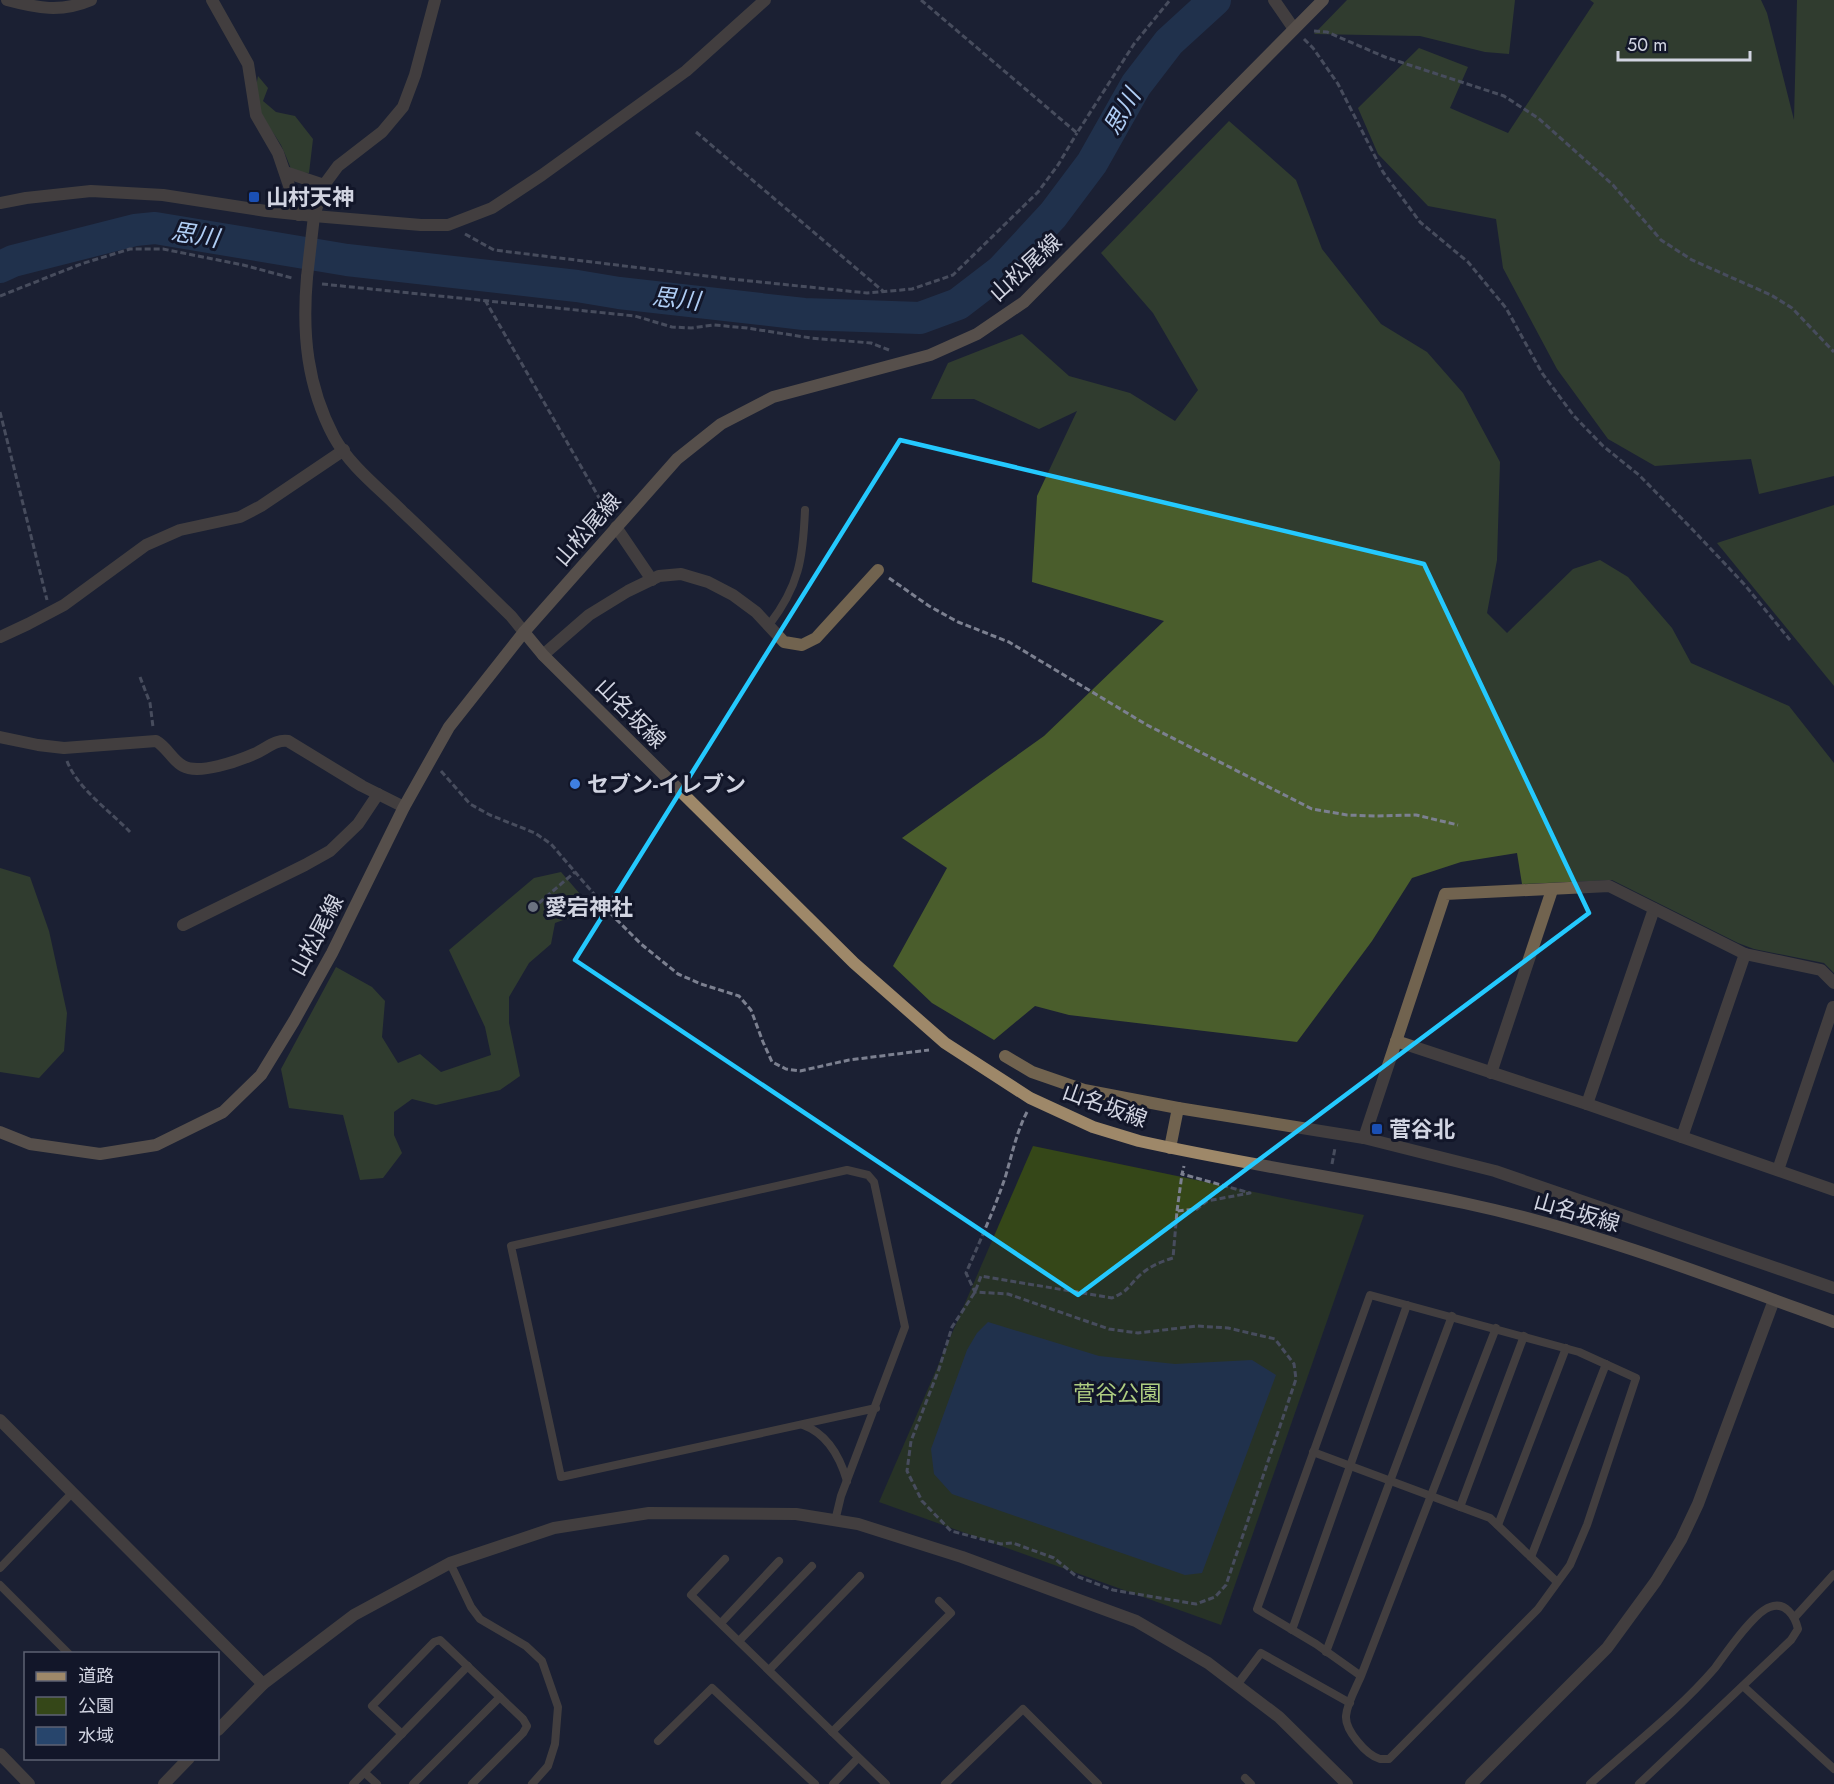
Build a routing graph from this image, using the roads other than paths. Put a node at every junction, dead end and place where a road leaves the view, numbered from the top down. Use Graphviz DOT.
graph roads {
  1 [pos="7,0"];
  2 [pos="91,0"];
  3 [pos="212,0"];
  4 [pos="435,0"];
  5 [pos="765,0"];
  6 [pos="1274,0"];
  7 [pos="1323,0"];
  8 [pos="1294,29"];
  9 [pos="285,172"];
  10 [pos="324,184"];
  11 [pos="0,203"];
  12 [pos="299,215"];
  13 [pos="314,216"];
  14 [pos="344,450"];
  15 [pos="805,510"];
  16 [pos="616,527"];
  17 [pos="878,570"];
  18 [pos="652,580"];
  19 [pos="769,626"];
  20 [pos="524,632"];
  21 [pos="0,637"];
  22 [pos="543,655"];
  23 [pos="0,737"];
  24 [pos="378,794"];
  25 [pos="404,807"];
  26 [pos="1552,890"];
  27 [pos="1654,909"];
  28 [pos="183,925"];
  29 [pos="1745,954"];
  30 [pos="1834,983"];
  31 [pos="1834,1006"];
  32 [pos="1396,1041"];
  33 [pos="1005,1056"];
  34 [pos="1491,1072"];
  35 [pos="1587,1104"];
  36 [pos="1178,1108"];
  37 [pos="0,1132"];
  38 [pos="1682,1137"];
  39 [pos="1364,1138"];
  40 [pos="1170,1148"];
  41 [pos="1778,1170"];
  42 [pos="1834,1190"];
  43 [pos="1834,1288"];
  44 [pos="1774,1300"];
  45 [pos="1407,1305"];
  46 [pos="1452,1317"];
  47 [pos="1834,1322"];
  48 [pos="1496,1328"];
  49 [pos="1524,1336"];
  50 [pos="1566,1348"];
  51 [pos="1606,1364"];
  52 [pos="876,1408"];
  53 [pos="0,1420"];
  54 [pos="802,1424"];
  55 [pos="1312,1452"];
  56 [pos="1351,1467"];
  57 [pos="847,1481"];
  58 [pos="1391,1481"];
  59 [pos="72,1493"];
  60 [pos="1432,1496"];
  61 [pos="1460,1507"];
  62 [pos="835,1521"];
  63 [pos="1498,1526"];
  64 [pos="1531,1557"];
  65 [pos="725,1559"];
  66 [pos="779,1561"];
  67 [pos="450,1563"];
  68 [pos="812,1566"];
  69 [pos="0,1568"];
  70 [pos="1834,1574"];
  71 [pos="860,1576"];
  72 [pos="1557,1582"];
  73 [pos="0,1585"];
  74 [pos="939,1601"];
  75 [pos="1795,1617"];
  76 [pos="721,1623"];
  77 [pos="1292,1630"];
  78 [pos="739,1641"];
  79 [pos="68,1652"];
  80 [pos="1326,1652"];
  81 [pos="468,1666"];
  82 [pos="769,1670"];
  83 [pos="1361,1676"];
  84 [pos="263,1684"];
  85 [pos="1237,1685"];
  86 [pos="1743,1686"];
  87 [pos="500,1697"];
  88 [pos="1350,1703"];
  89 [pos="219,1729"];
  90 [pos="832,1732"];
  91 [pos="402,1734"];
  92 [pos="658,1741"];
  93 [pos="0,1755"];
  94 [pos="858,1758"];
  95 [pos="183,1761"];
  96 [pos="1834,1769"];
  97 [pos="365,1773"];
  98 [pos="478,1778"];
  99 [pos="1647,1781"];
  100 [pos="29,1784"];
  101 [pos="164,1784"];
  102 [pos="353,1784"];
  103 [pos="376,1784"];
  104 [pos="413,1784"];
  105 [pos="472,1784"];
  106 [pos="484,1784"];
  107 [pos="532,1784"];
  108 [pos="815,1784"];
  109 [pos="833,1784"];
  110 [pos="886,1784"];
  111 [pos="945,1784"];
  112 [pos="1098,1784"];
  113 [pos="1347,1784"];
  114 [pos="1471,1784"];
  115 [pos="1590,1784"];
  116 [pos="1639,1784"];
  1 -- 2 [label="street"];
  3 -- 9 [label="street"];
  4 -- 10 [label="street"];
  5 -- 13 [label="street"];
  6 -- 8 [label="street"];
  7 -- 8 [label="main road, 山松尾線"];
  8 -- 16 [label="main road, 山松尾線"];
  9 -- 10 [label="street"];
  9 -- 12 [label="street"];
  10 -- 13 [label="street"];
  11 -- 12 [label="street"];
  12 -- 13 [label="street"];
  13 -- 14 [label="street"];
  14 -- 20 [label="street"];
  14 -- 21 [label="street"];
  15 -- 19 [label="lane"];
  16 -- 18 [label="street"];
  16 -- 20 [label="main road, 山松尾線"];
  17 -- 19 [label="street"];
  18 -- 19 [label="street"];
  18 -- 22 [label="street"];
  20 -- 22 [label="main road, 山名坂線"];
  20 -- 25 [label="main road, 山松尾線"];
  22 -- 40 [label="main road, 山名坂線"];
  23 -- 24 [label="street"];
  24 -- 25 [label="street"];
  24 -- 28 [label="street"];
  25 -- 37 [label="main road, 山松尾線"];
  26 -- 27 [label="street"];
  26 -- 32 [label="street"];
  26 -- 34 [label="street"];
  27 -- 29 [label="street"];
  27 -- 35 [label="street"];
  29 -- 30 [label="street"];
  29 -- 38 [label="street"];
  31 -- 41 [label="street"];
  32 -- 34 [label="street"];
  32 -- 39 [label="street"];
  33 -- 36 [label="street"];
  34 -- 35 [label="street"];
  35 -- 38 [label="street"];
  36 -- 39 [label="street"];
  36 -- 40 [label="street"];
  38 -- 41 [label="street"];
  39 -- 43 [label="street"];
  40 -- 44 [label="main road, 山名坂線"];
  41 -- 42 [label="street"];
  44 -- 47 [label="main road, 山名坂線"];
  44 -- 114 [label="street"];
  45 -- 46 [label="lane"];
  45 -- 55 [label="lane"];
  45 -- 56 [label="lane"];
  46 -- 48 [label="lane"];
  46 -- 58 [label="lane"];
  48 -- 49 [label="lane"];
  48 -- 60 [label="lane"];
  49 -- 50 [label="lane"];
  49 -- 61 [label="lane"];
  50 -- 51 [label="lane"];
  50 -- 63 [label="lane"];
  51 -- 64 [label="lane"];
  51 -- 72 [label="lane"];
  52 -- 54 [label="lane"];
  52 -- 54 [label="lane"];
  52 -- 57 [label="lane"];
  53 -- 59 [label="street"];
  54 -- 57 [label="lane"];
  55 -- 56 [label="lane"];
  55 -- 77 [label="lane"];
  56 -- 58 [label="lane"];
  56 -- 77 [label="lane"];
  57 -- 62 [label="lane"];
  58 -- 60 [label="lane"];
  58 -- 80 [label="lane"];
  59 -- 69 [label="lane"];
  59 -- 84 [label="street"];
  60 -- 61 [label="lane"];
  60 -- 83 [label="lane"];
  61 -- 63 [label="lane"];
  62 -- 67 [label="street"];
  62 -- 85 [label="street"];
  63 -- 64 [label="lane"];
  64 -- 72 [label="lane"];
  65 -- 76 [label="lane"];
  66 -- 76 [label="lane"];
  67 -- 84 [label="street"];
  67 -- 107 [label="lane"];
  68 -- 78 [label="lane"];
  70 -- 75 [label="lane"];
  71 -- 82 [label="lane"];
  72 -- 88 [label="lane"];
  73 -- 79 [label="lane"];
  74 -- 90 [label="lane"];
  75 -- 86 [label="lane"];
  75 -- 115 [label="lane"];
  76 -- 78 [label="lane"];
  77 -- 80 [label="lane"];
  78 -- 82 [label="lane"];
  80 -- 83 [label="lane"];
  81 -- 87 [label="lane"];
  81 -- 91 [label="lane"];
  81 -- 91 [label="lane"];
  82 -- 90 [label="lane"];
  83 -- 88 [label="lane"];
  84 -- 89 [label="street"];
  85 -- 88 [label="lane"];
  85 -- 113 [label="street"];
  86 -- 96 [label="lane"];
  86 -- 99 [label="lane"];
  87 -- 98 [label="lane"];
  87 -- 104 [label="lane"];
  90 -- 94 [label="lane"];
  91 -- 97 [label="lane"];
  92 -- 108 [label="lane"];
  93 -- 100 [label="street"];
  94 -- 109 [label="lane"];
  94 -- 110 [label="lane"];
  95 -- 101 [label="street"];
  97 -- 102 [label="lane"];
  97 -- 103 [label="lane"];
  98 -- 105 [label="lane"];
  98 -- 106 [label="lane"];
  99 -- 116 [label="lane"];
  111 -- 112 [label="lane"];
}
